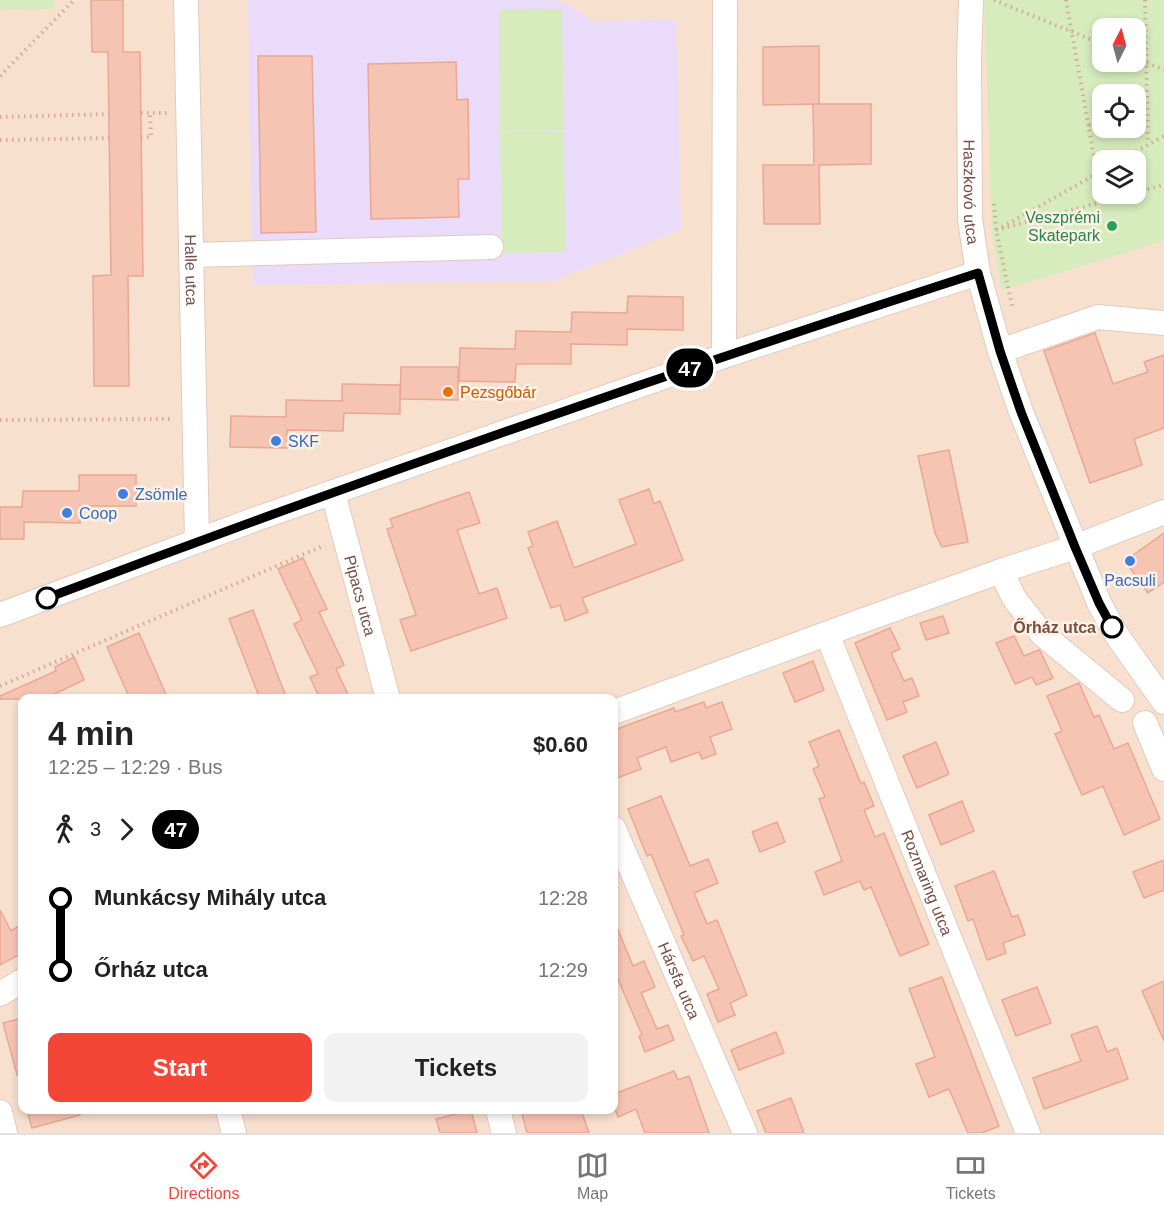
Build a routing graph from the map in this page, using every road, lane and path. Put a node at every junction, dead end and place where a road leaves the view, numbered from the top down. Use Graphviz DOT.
graph roads {
  1 [pos="74,0"];
  2 [pos="186,0"];
  3 [pos="725,0"];
  4 [pos="971,0"];
  5 [pos="993,0"];
  6 [pos="1066,0"];
  7 [pos="1146,0"];
  8 [pos="992,11"];
  9 [pos="1146,18"];
  10 [pos="1071,31"];
  11 [pos="1092,40"];
  12 [pos="1146,62"];
  13 [pos="1164,70"];
  14 [pos="1145,72"];
  15 [pos="0,76"];
  16 [pos="150,113"];
  17 [pos="109,114"];
  18 [pos="1147,114"];
  19 [pos="0,117"];
  20 [pos="1089,125"];
  21 [pos="1092,125"];
  22 [pos="1164,136"];
  23 [pos="141,137"];
  24 [pos="109,138"];
  25 [pos="0,140"];
  26 [pos="1148,144"];
  27 [pos="1093,150"];
  28 [pos="1138,150"];
  29 [pos="1092,177"];
  30 [pos="1164,185"];
  31 [pos="1146,190"];
  32 [pos="993,198"];
  33 [pos="1093,204"];
  34 [pos="996,230"];
  35 [pos="491,247"];
  36 [pos="191,255"];
  37 [pos="978,273"];
  38 [pos="1012,308"];
  39 [pos="1164,323"];
  40 [pos="1000,351"];
  41 [pos="724,356"];
  42 [pos="194,419"];
  43 [pos="0,420"];
  44 [pos="333,493"];
  45 [pos="1164,512"];
  46 [pos="345,536"];
  47 [pos="197,541"];
  48 [pos="1075,547"];
  49 [pos="1001,571"];
  50 [pos="0,615"];
  51 [pos="827,634"];
  52 [pos="0,686"];
  53 [pos="387,694"];
  54 [pos="1122,700"];
  55 [pos="1164,702"];
  56 [pos="618,711"];
  57 [pos="1145,723"];
  58 [pos="1164,769"];
  59 [pos="618,838"];
  60 [pos="18,983"];
  61 [pos="0,994"];
  62 [pos="0,1112"];
  63 [pos="229,1114"];
  64 [pos="499,1114"];
  65 [pos="5,1133"];
  66 [pos="234,1133"];
  67 [pos="504,1133"];
  68 [pos="745,1133"];
  69 [pos="1028,1133"];
  1 -- 15 [label="path"];
  2 -- 36 [label="street, Halle utca"];
  3 -- 41 [label="street"];
  4 -- 37 [label="street, Haszkovó utca"];
  5 -- 8 [label="path"];
  5 -- 10 [label="path"];
  6 -- 10 [label="path"];
  7 -- 9 [label="path"];
  10 -- 11 [label="path"];
  10 -- 20 [label="path"];
  12 -- 13 [label="path"];
  14 -- 18 [label="path"];
  16 -- 23 [label="path"];
  17 -- 19 [label="path"];
  18 -- 26 [label="path"];
  20 -- 21 [label="path"];
  20 -- 27 [label="path"];
  22 -- 26 [label="path"];
  24 -- 25 [label="path"];
  26 -- 28 [label="path"];
  29 -- 34 [label="path"];
  30 -- 31 [label="path"];
  32 -- 34 [label="path"];
  33 -- 34 [label="path"];
  34 -- 38 [label="path"];
  35 -- 36 [label="street"];
  36 -- 42 [label="street, Halle utca"];
  37 -- 40 [label="street, Haszkovó utca"];
  37 -- 41 [label="street"];
  39 -- 40 [label="street"];
  40 -- 48 [label="street, Haszkovó utca"];
  41 -- 44 [label="street"];
  42 -- 43 [label="path"];
  42 -- 47 [label="street, Halle utca"];
  44 -- 46 [label="street, Pipacs utca"];
  44 -- 47 [label="street"];
  45 -- 48 [label="street"];
  46 -- 52 [label="path"];
  46 -- 53 [label="street, Pipacs utca"];
  47 -- 50 [label="street"];
  48 -- 49 [label="street"];
  48 -- 55 [label="street, Haszkovó utca"];
  49 -- 51 [label="street"];
  49 -- 54 [label="street"];
  51 -- 56 [label="street"];
  51 -- 69 [label="street, Rozmaring utca"];
  57 -- 58 [label="street"];
  59 -- 68 [label="street, Hársfa utca"];
  60 -- 61 [label="street"];
  62 -- 65 [label="street"];
  63 -- 66 [label="street"];
  64 -- 67 [label="street"];
}
